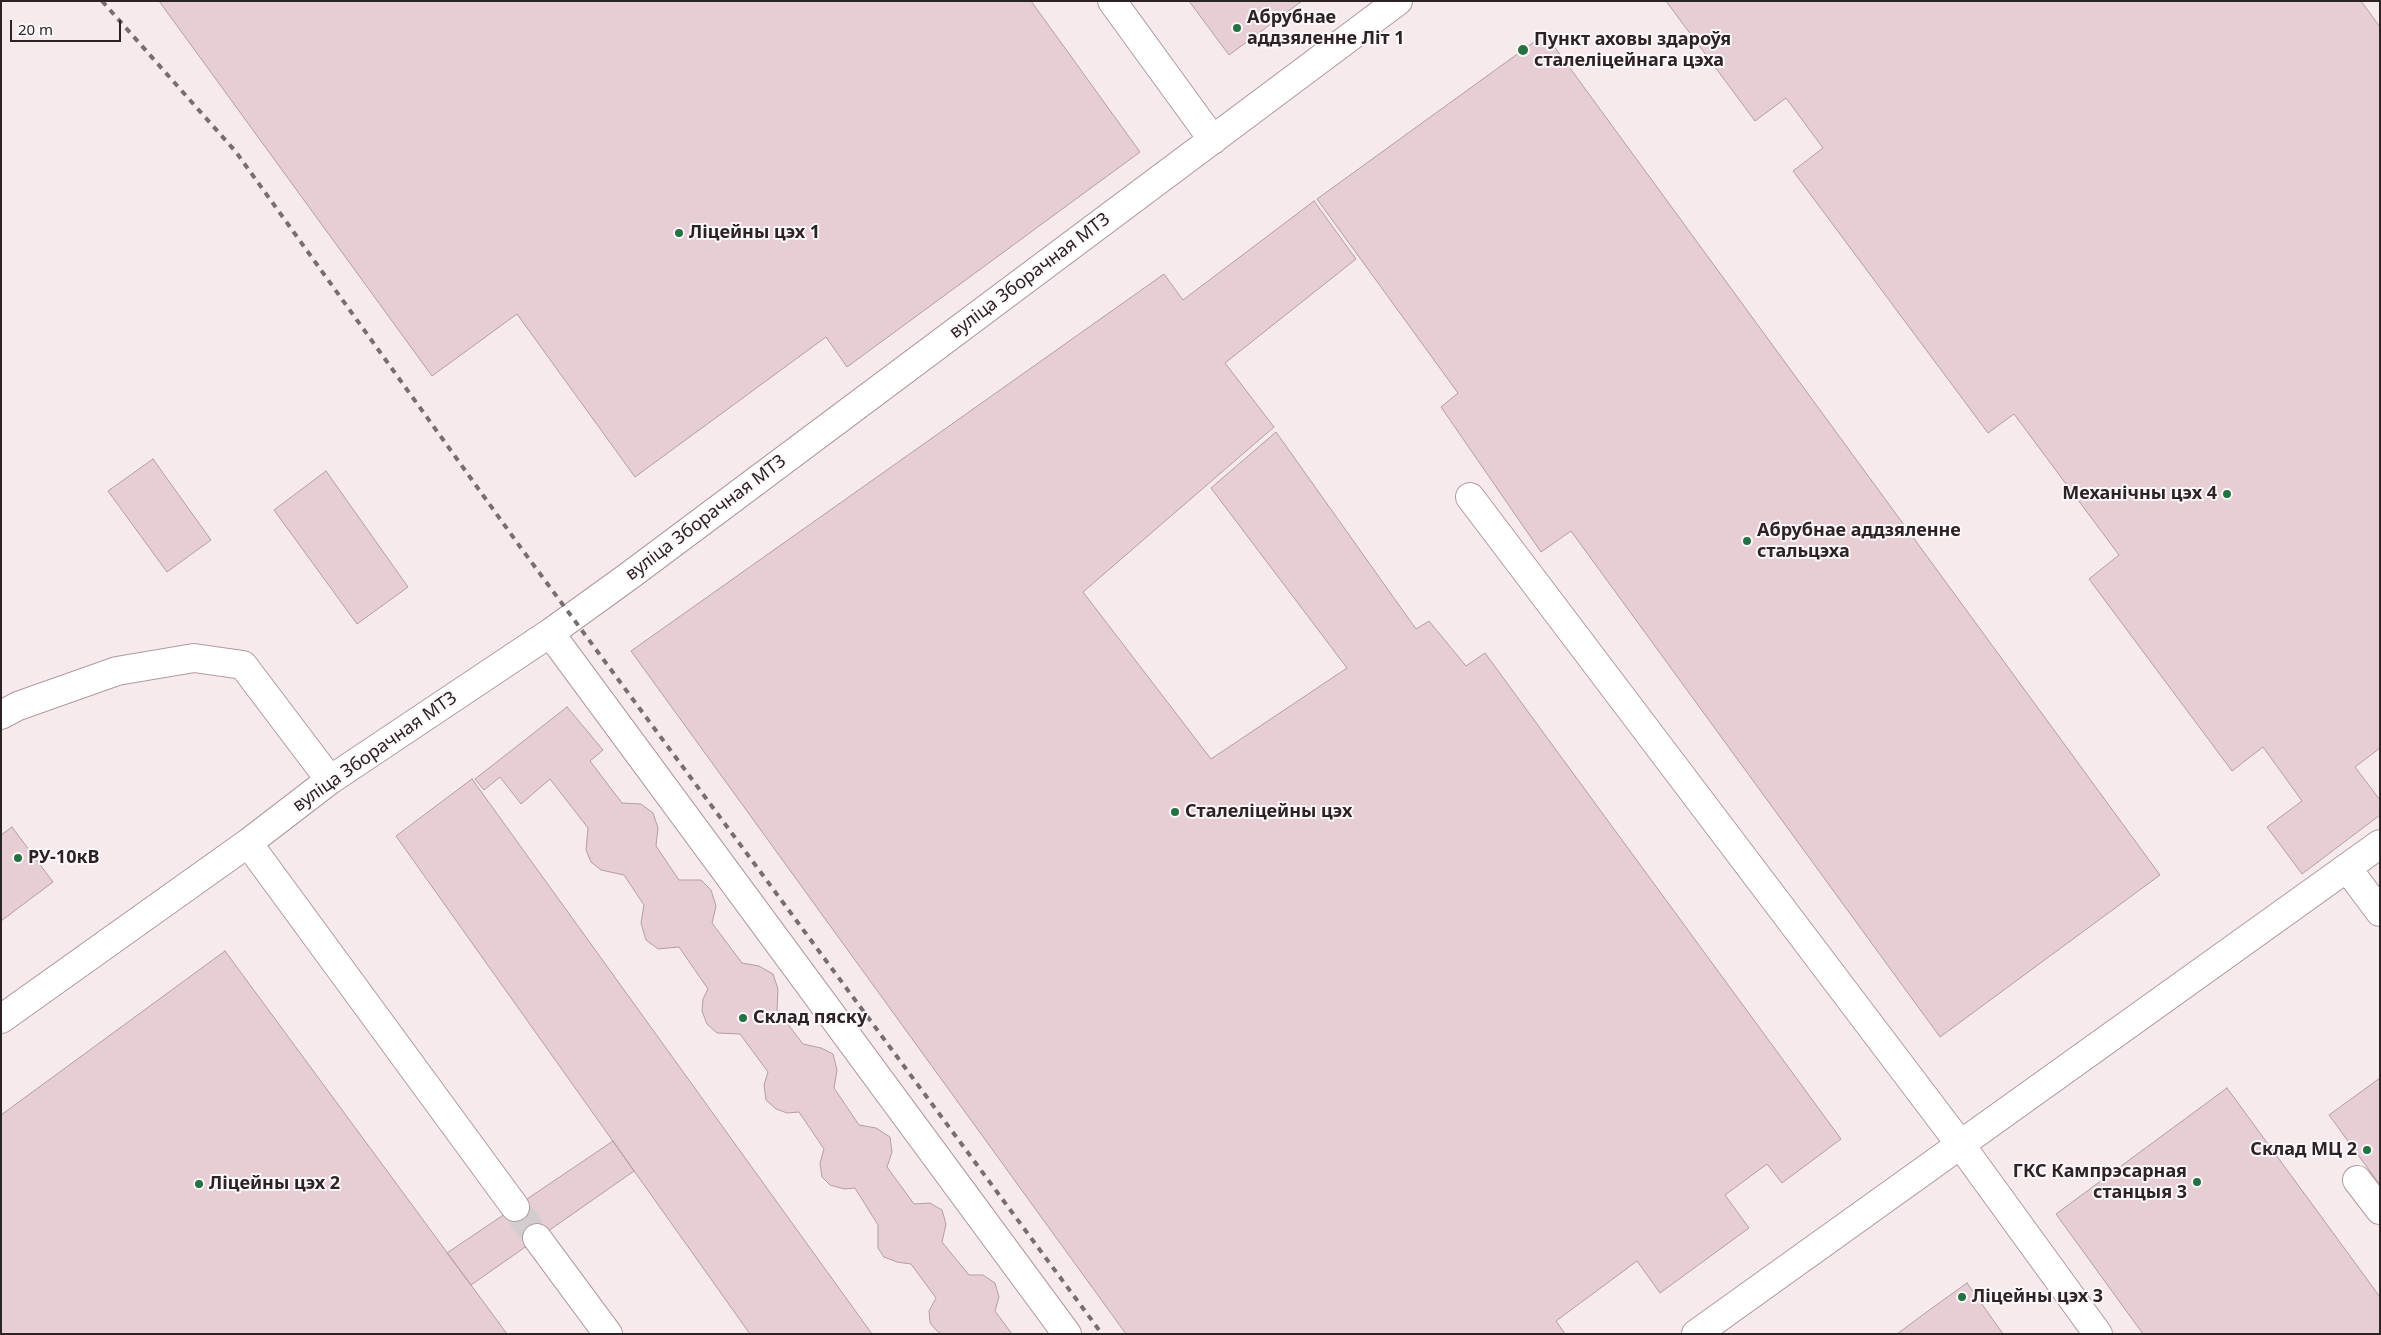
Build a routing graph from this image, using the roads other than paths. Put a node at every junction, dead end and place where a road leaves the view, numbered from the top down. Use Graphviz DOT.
graph roads {
  1 [pos="1112,1"];
  2 [pos="1398,1"];
  3 [pos="1213,140"];
  4 [pos="1470,498"];
  5 [pos="550,633"];
  6 [pos="1,715"];
  7 [pos="330,780"];
  8 [pos="248,843"];
  9 [pos="2380,844"];
  10 [pos="2347,868"];
  11 [pos="2380,912"];
  12 [pos="1,1019"];
  13 [pos="1960,1144"];
  14 [pos="2357,1180"];
  15 [pos="514,1207"];
  16 [pos="2380,1210"];
  17 [pos="537,1238"];
  18 [pos="608,1334"];
  19 [pos="1067,1334"];
  20 [pos="1696,1334"];
  21 [pos="2098,1334"];
  1 -- 3 [label="lane"];
  2 -- 3 [label="lane, вуліца Зборачная МТЗ"];
  3 -- 5 [label="lane, вуліца Зборачная МТЗ"];
  4 -- 13 [label="lane"];
  5 -- 7 [label="lane, вуліца Зборачная МТЗ"];
  5 -- 19 [label="lane"];
  6 -- 7 [label="lane"];
  7 -- 8 [label="lane, вуліца Зборачная МТЗ"];
  8 -- 12 [label="lane, вуліца Зборачная МТЗ"];
  8 -- 15 [label="lane"];
  9 -- 10 [label="lane"];
  10 -- 11 [label="lane"];
  10 -- 13 [label="lane"];
  13 -- 20 [label="lane"];
  13 -- 21 [label="lane"];
  14 -- 16 [label="lane"];
  17 -- 18 [label="lane"];
}
